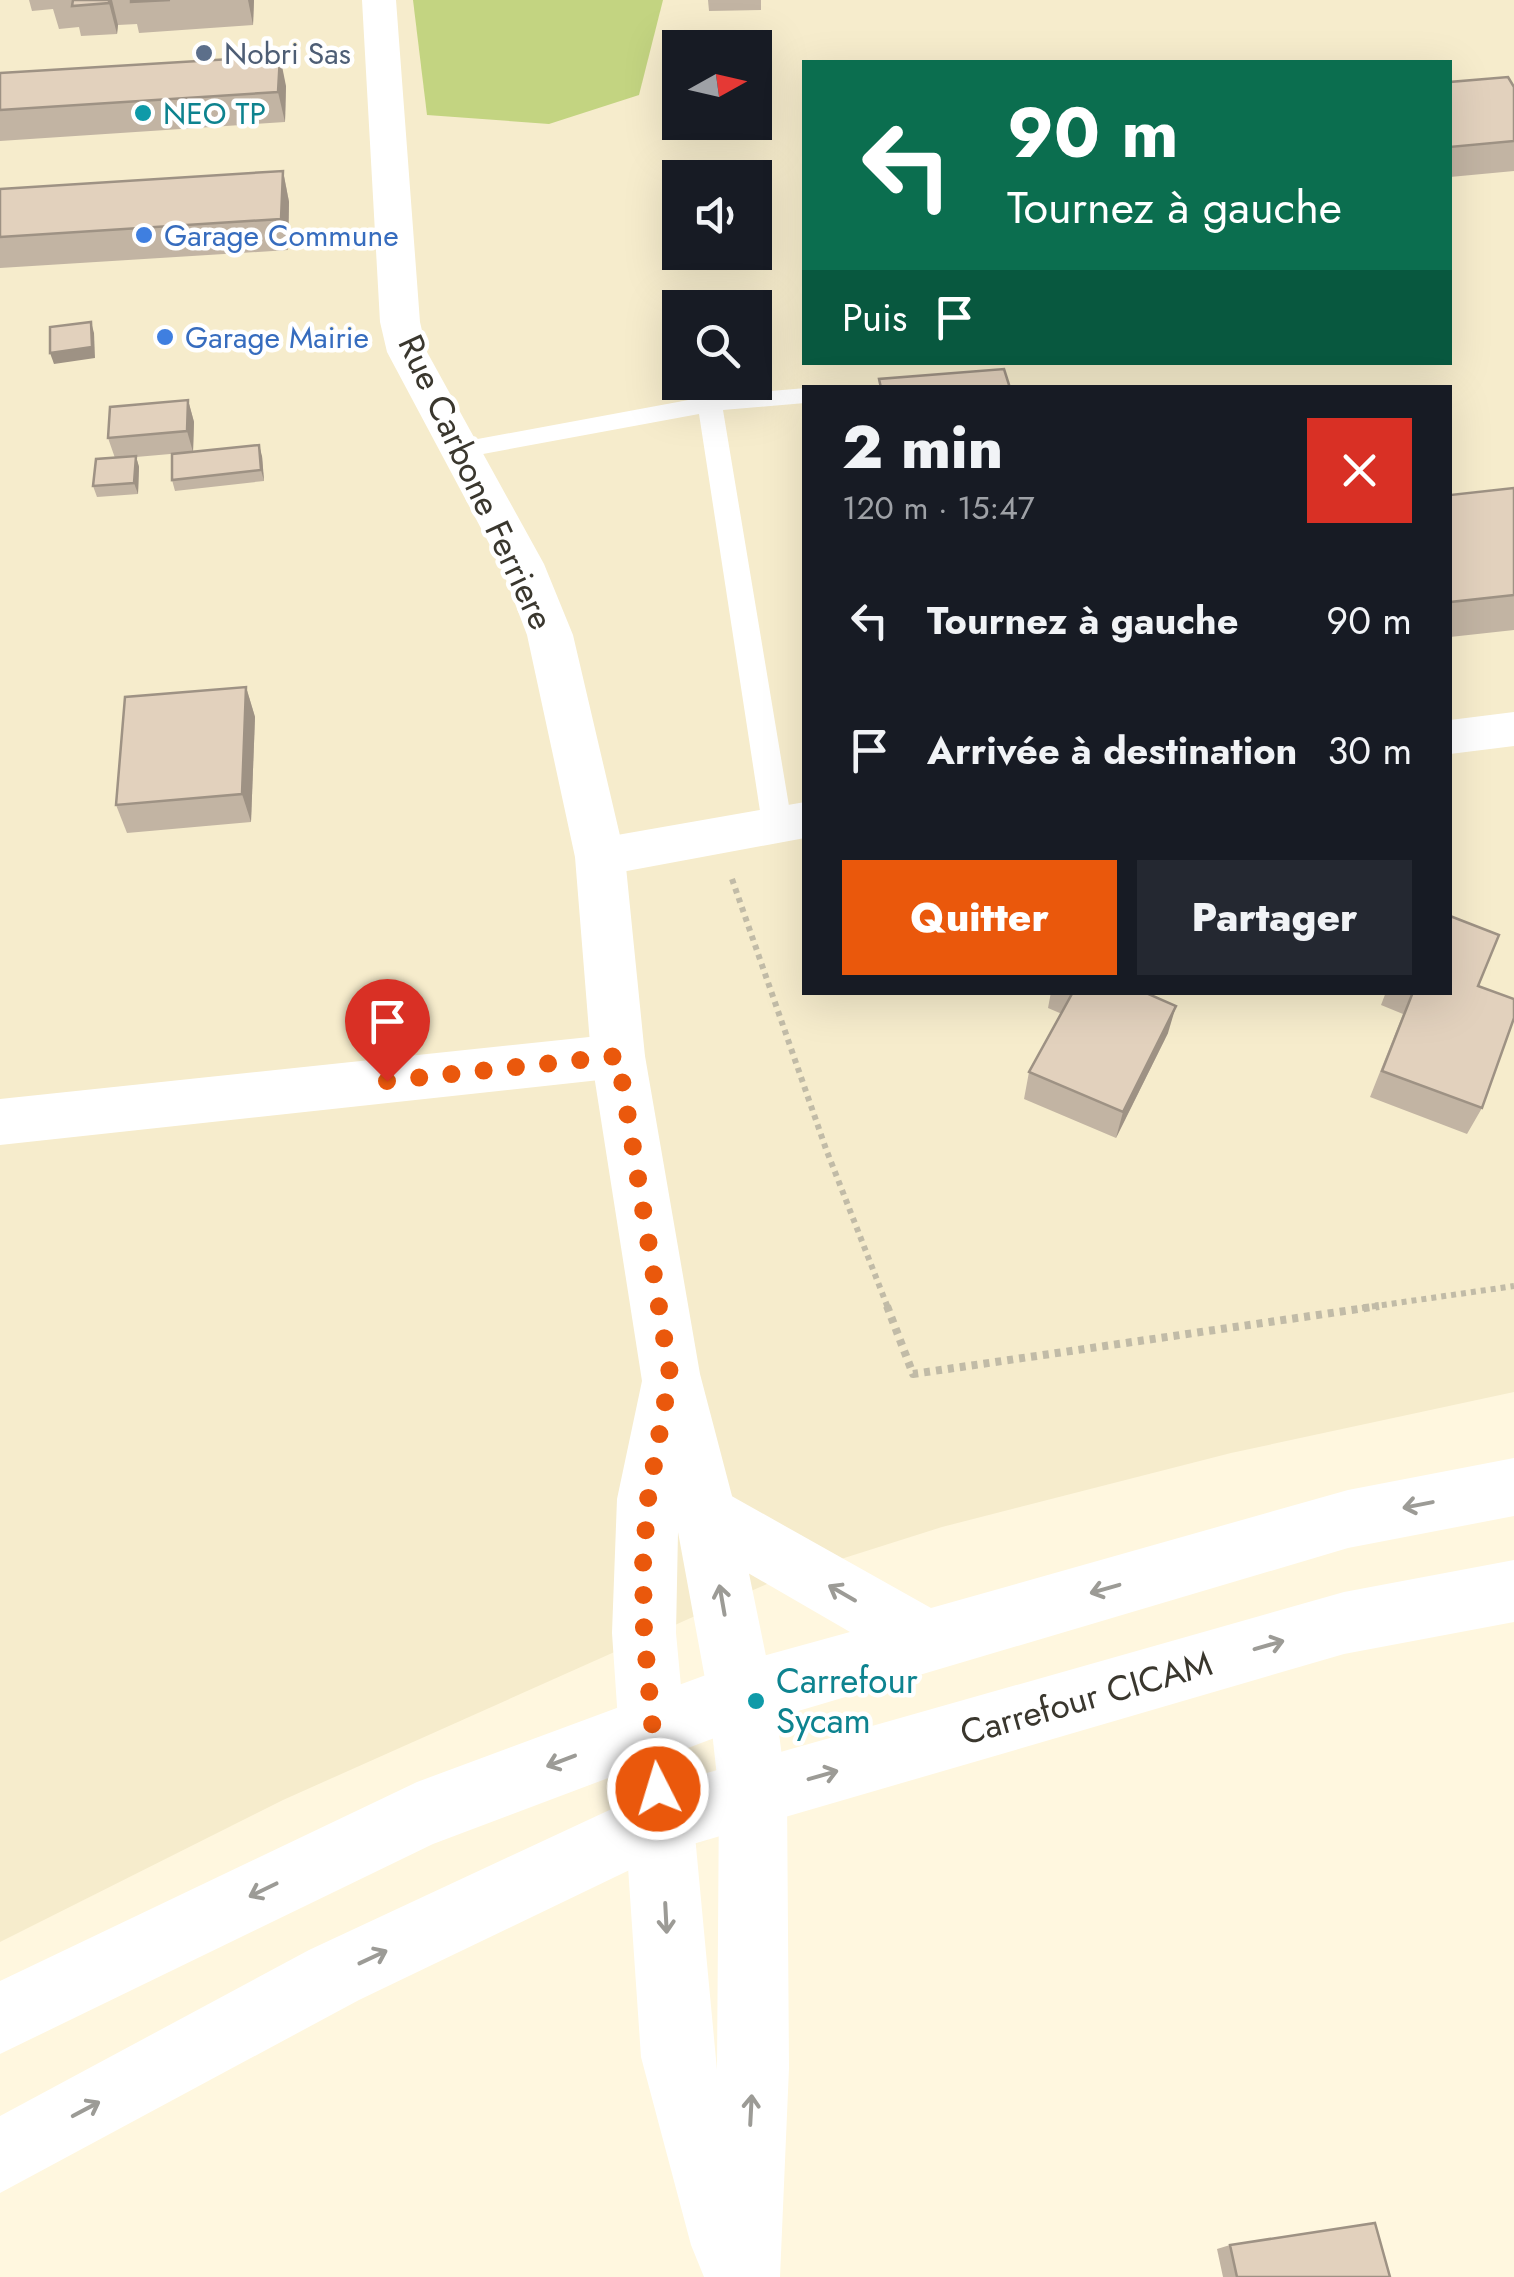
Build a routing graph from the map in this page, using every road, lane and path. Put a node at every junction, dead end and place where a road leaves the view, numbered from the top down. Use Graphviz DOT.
graph roads {
  1 [pos="379,0"];
  2 [pos="802,395"];
  3 [pos="710,404"];
  4 [pos="456,451"];
  5 [pos="1514,729"];
  6 [pos="1452,737"];
  7 [pos="791,822"];
  8 [pos="716,835"];
  9 [pos="600,857"];
  10 [pos="618,1056"];
  11 [pos="0,1122"];
  12 [pos="1514,1286"];
  13 [pos="670,1374"];
  14 [pos="1514,1488"];
  15 [pos="706,1515"];
  16 [pos="1514,1591"];
  17 [pos="927,1641"];
  18 [pos="741,1695"];
  19 [pos="652,1726"];
  20 [pos="753,1795"];
  21 [pos="662,1820"];
  22 [pos="0,2018"];
  23 [pos="0,2156"];
  24 [pos="740,2277"];
  1 -- 4 [label="street, Rue Carbone Ferriere"];
  2 -- 3 [label="lane"];
  3 -- 4 [label="lane"];
  3 -- 7 [label="lane"];
  4 -- 9 [label="street, Rue Carbone Ferriere"];
  5 -- 6 [label="street"];
  7 -- 8 [label="street"];
  8 -- 9 [label="street"];
  8 -- 12 [label="path"];
  9 -- 10 [label="street, Rue Carbone Ferriere"];
  10 -- 11 [label="street"];
  10 -- 13 [label="street, Rue Carbone Ferriere"];
  13 -- 15 [label="street, Rue Carbone Ferriere"];
  13 -- 19 [label="street, Rue Carbone Ferriere"];
  14 -- 17 [label="street, one-way"];
  17 -- 15 [label="street, one-way"];
  18 -- 15 [label="street, Rue Carbone Ferriere, one-way"];
  20 -- 16 [label="street, Carrefour CICAM, one-way"];
  17 -- 18 [label="street"];
  18 -- 19 [label="street"];
  18 -- 20 [label="street, Rue Carbone Ferriere"];
  19 -- 21 [label="street, Rue Carbone Ferriere"];
  19 -- 22 [label="street, one-way"];
  20 -- 21 [label="street, Carrefour CICAM"];
  24 -- 20 [label="street, Rue Carbone Ferriere, one-way"];
  23 -- 21 [label="street, Carrefour CICAM, one-way"];
  21 -- 24 [label="street, Rue Carbone Ferriere, one-way"];
}
